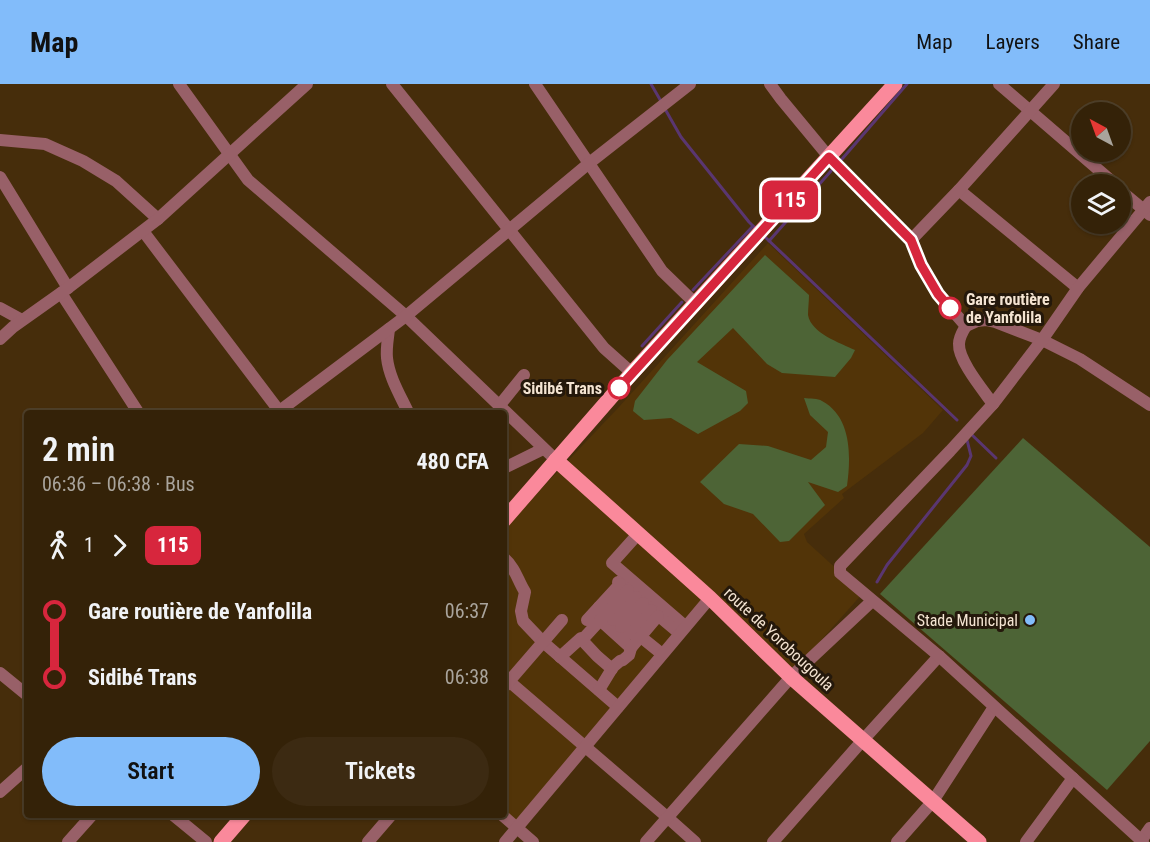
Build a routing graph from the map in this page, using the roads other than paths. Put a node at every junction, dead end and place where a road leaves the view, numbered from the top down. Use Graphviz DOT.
graph roads {
  1 [pos="179,84"];
  2 [pos="307,84"];
  3 [pos="392,84"];
  4 [pos="535,84"];
  5 [pos="690,84"];
  6 [pos="770,84"];
  7 [pos="895,84"];
  8 [pos="999,84"];
  9 [pos="1054,84"];
  10 [pos="1031,111"];
  11 [pos="0,140"];
  12 [pos="229,154"];
  13 [pos="829,157"];
  14 [pos="588,164"];
  15 [pos="1103,174"];
  16 [pos="0,177"];
  17 [pos="959,190"];
  18 [pos="1131,197"];
  19 [pos="1148,209"];
  20 [pos="158,219"];
  21 [pos="508,230"];
  22 [pos="142,231"];
  23 [pos="911,240"];
  24 [pos="1078,288"];
  25 [pos="64,290"];
  26 [pos="695,303"];
  27 [pos="0,308"];
  28 [pos="406,316"];
  29 [pos="22,320"];
  30 [pos="966,326"];
  31 [pos="389,329"];
  32 [pos="0,339"];
  33 [pos="1042,340"];
  34 [pos="632,374"];
  35 [pos="524,375"];
  36 [pos="993,404"];
  37 [pos="1150,405"];
  38 [pos="499,406"];
  39 [pos="137,410"];
  40 [pos="277,410"];
  41 [pos="282,410"];
  42 [pos="407,410"];
  43 [pos="503,410"];
  44 [pos="507,414"];
  45 [pos="543,449"];
  46 [pos="556,460"];
  47 [pos="507,467"];
  48 [pos="507,517"];
  49 [pos="638,534"];
  50 [pos="507,561"];
  51 [pos="638,596"];
  52 [pos="710,598"];
  53 [pos="872,601"];
  54 [pos="608,618"];
  55 [pos="562,620"];
  56 [pos="587,620"];
  57 [pos="682,630"];
  58 [pos="641,636"];
  59 [pos="582,640"];
  60 [pos="543,642"];
  61 [pos="631,648"];
  62 [pos="662,654"];
  63 [pos="939,656"];
  64 [pos="560,657"];
  65 [pos="612,669"];
  66 [pos="0,673"];
  67 [pos="791,677"];
  68 [pos="507,681"];
  69 [pos="507,683"];
  70 [pos="13,684"];
  71 [pos="0,688"];
  72 [pos="599,690"];
  73 [pos="24,693"];
  74 [pos="618,707"];
  75 [pos="994,707"];
  76 [pos="863,740"];
  77 [pos="585,746"];
  78 [pos="24,771"];
  79 [pos="1073,778"];
  80 [pos="0,792"];
  81 [pos="933,801"];
  82 [pos="668,817"];
  83 [pos="89,818"];
  84 [pos="177,818"];
  85 [pos="242,818"];
  86 [pos="389,818"];
  87 [pos="505,818"];
  88 [pos="1150,828"];
  89 [pos="517,829"];
  90 [pos="1142,841"];
  91 [pos="68,842"];
  92 [pos="206,842"];
  93 [pos="221,842"];
  94 [pos="369,842"];
  95 [pos="505,842"];
  96 [pos="532,842"];
  97 [pos="646,842"];
  98 [pos="695,842"];
  99 [pos="773,842"];
  100 [pos="897,842"];
  101 [pos="979,842"];
  102 [pos="1026,842"];
  1 -- 12 [label="street"];
  2 -- 12 [label="street"];
  3 -- 21 [label="street"];
  4 -- 14 [label="street"];
  5 -- 14 [label="street"];
  6 -- 13 [label="street"];
  7 -- 13 [label="main road"];
  8 -- 10 [label="street"];
  9 -- 10 [label="street"];
  10 -- 15 [label="street"];
  10 -- 17 [label="street"];
  11 -- 20 [label="street"];
  12 -- 20 [label="street"];
  12 -- 28 [label="street"];
  13 -- 23 [label="street"];
  13 -- 26 [label="main road"];
  14 -- 21 [label="street"];
  14 -- 26 [label="street"];
  16 -- 25 [label="street"];
  17 -- 23 [label="street"];
  17 -- 24 [label="street"];
  18 -- 19 [label="street"];
  19 -- 24 [label="street"];
  20 -- 22 [label="street"];
  21 -- 28 [label="street"];
  21 -- 34 [label="street"];
  22 -- 25 [label="street"];
  22 -- 40 [label="street"];
  23 -- 30 [label="street"];
  24 -- 33 [label="street"];
  25 -- 29 [label="street"];
  25 -- 39 [label="street"];
  26 -- 34 [label="main road"];
  27 -- 29 [label="street"];
  28 -- 31 [label="street"];
  28 -- 38 [label="street"];
  29 -- 32 [label="street"];
  30 -- 33 [label="street"];
  30 -- 36 [label="street"];
  31 -- 41 [label="street"];
  31 -- 42 [label="street"];
  33 -- 36 [label="street"];
  33 -- 37 [label="street"];
  34 -- 46 [label="main road"];
  35 -- 38 [label="street"];
  36 -- 53 [label="street"];
  38 -- 43 [label="street"];
  44 -- 45 [label="street"];
  45 -- 46 [label="street"];
  45 -- 47 [label="street"];
  46 -- 48 [label="main road"];
  46 -- 49 [label="main road, route de Yorobougoula"];
  49 -- 51 [label="street"];
  49 -- 52 [label="main road, route de Yorobougoula"];
  50 -- 60 [label="street"];
  51 -- 54 [label="street"];
  51 -- 54 [label="street"];
  51 -- 54 [label="street"];
  51 -- 57 [label="street"];
  51 -- 58 [label="street"];
  52 -- 57 [label="street"];
  52 -- 67 [label="main road, route de Yorobougoula"];
  53 -- 63 [label="street"];
  53 -- 67 [label="street"];
  54 -- 56 [label="street"];
  54 -- 59 [label="street"];
  54 -- 61 [label="street"];
  55 -- 60 [label="street"];
  57 -- 62 [label="street"];
  58 -- 61 [label="street"];
  58 -- 62 [label="street"];
  59 -- 64 [label="street"];
  59 -- 65 [label="street"];
  60 -- 64 [label="street"];
  60 -- 68 [label="street"];
  61 -- 65 [label="street"];
  62 -- 74 [label="street"];
  63 -- 75 [label="street"];
  63 -- 76 [label="street"];
  64 -- 72 [label="street"];
  65 -- 72 [label="street"];
  66 -- 70 [label="street"];
  67 -- 76 [label="main road, route de Yorobougoula"];
  67 -- 82 [label="street"];
  69 -- 77 [label="street"];
  70 -- 71 [label="street"];
  70 -- 73 [label="street"];
  72 -- 74 [label="street"];
  74 -- 77 [label="street"];
  75 -- 79 [label="street"];
  75 -- 81 [label="street"];
  76 -- 81 [label="main road, route de Yorobougoula"];
  76 -- 99 [label="street"];
  77 -- 82 [label="street"];
  77 -- 89 [label="street"];
  78 -- 80 [label="street"];
  79 -- 90 [label="street"];
  79 -- 102 [label="street"];
  81 -- 100 [label="street"];
  81 -- 101 [label="main road, route de Yorobougoula"];
  82 -- 97 [label="street"];
  82 -- 98 [label="street"];
  83 -- 91 [label="street"];
  84 -- 92 [label="street"];
  85 -- 93 [label="main road"];
  86 -- 94 [label="street"];
  87 -- 89 [label="street"];
  88 -- 90 [label="street"];
  89 -- 95 [label="street"];
  89 -- 96 [label="street"];
}
